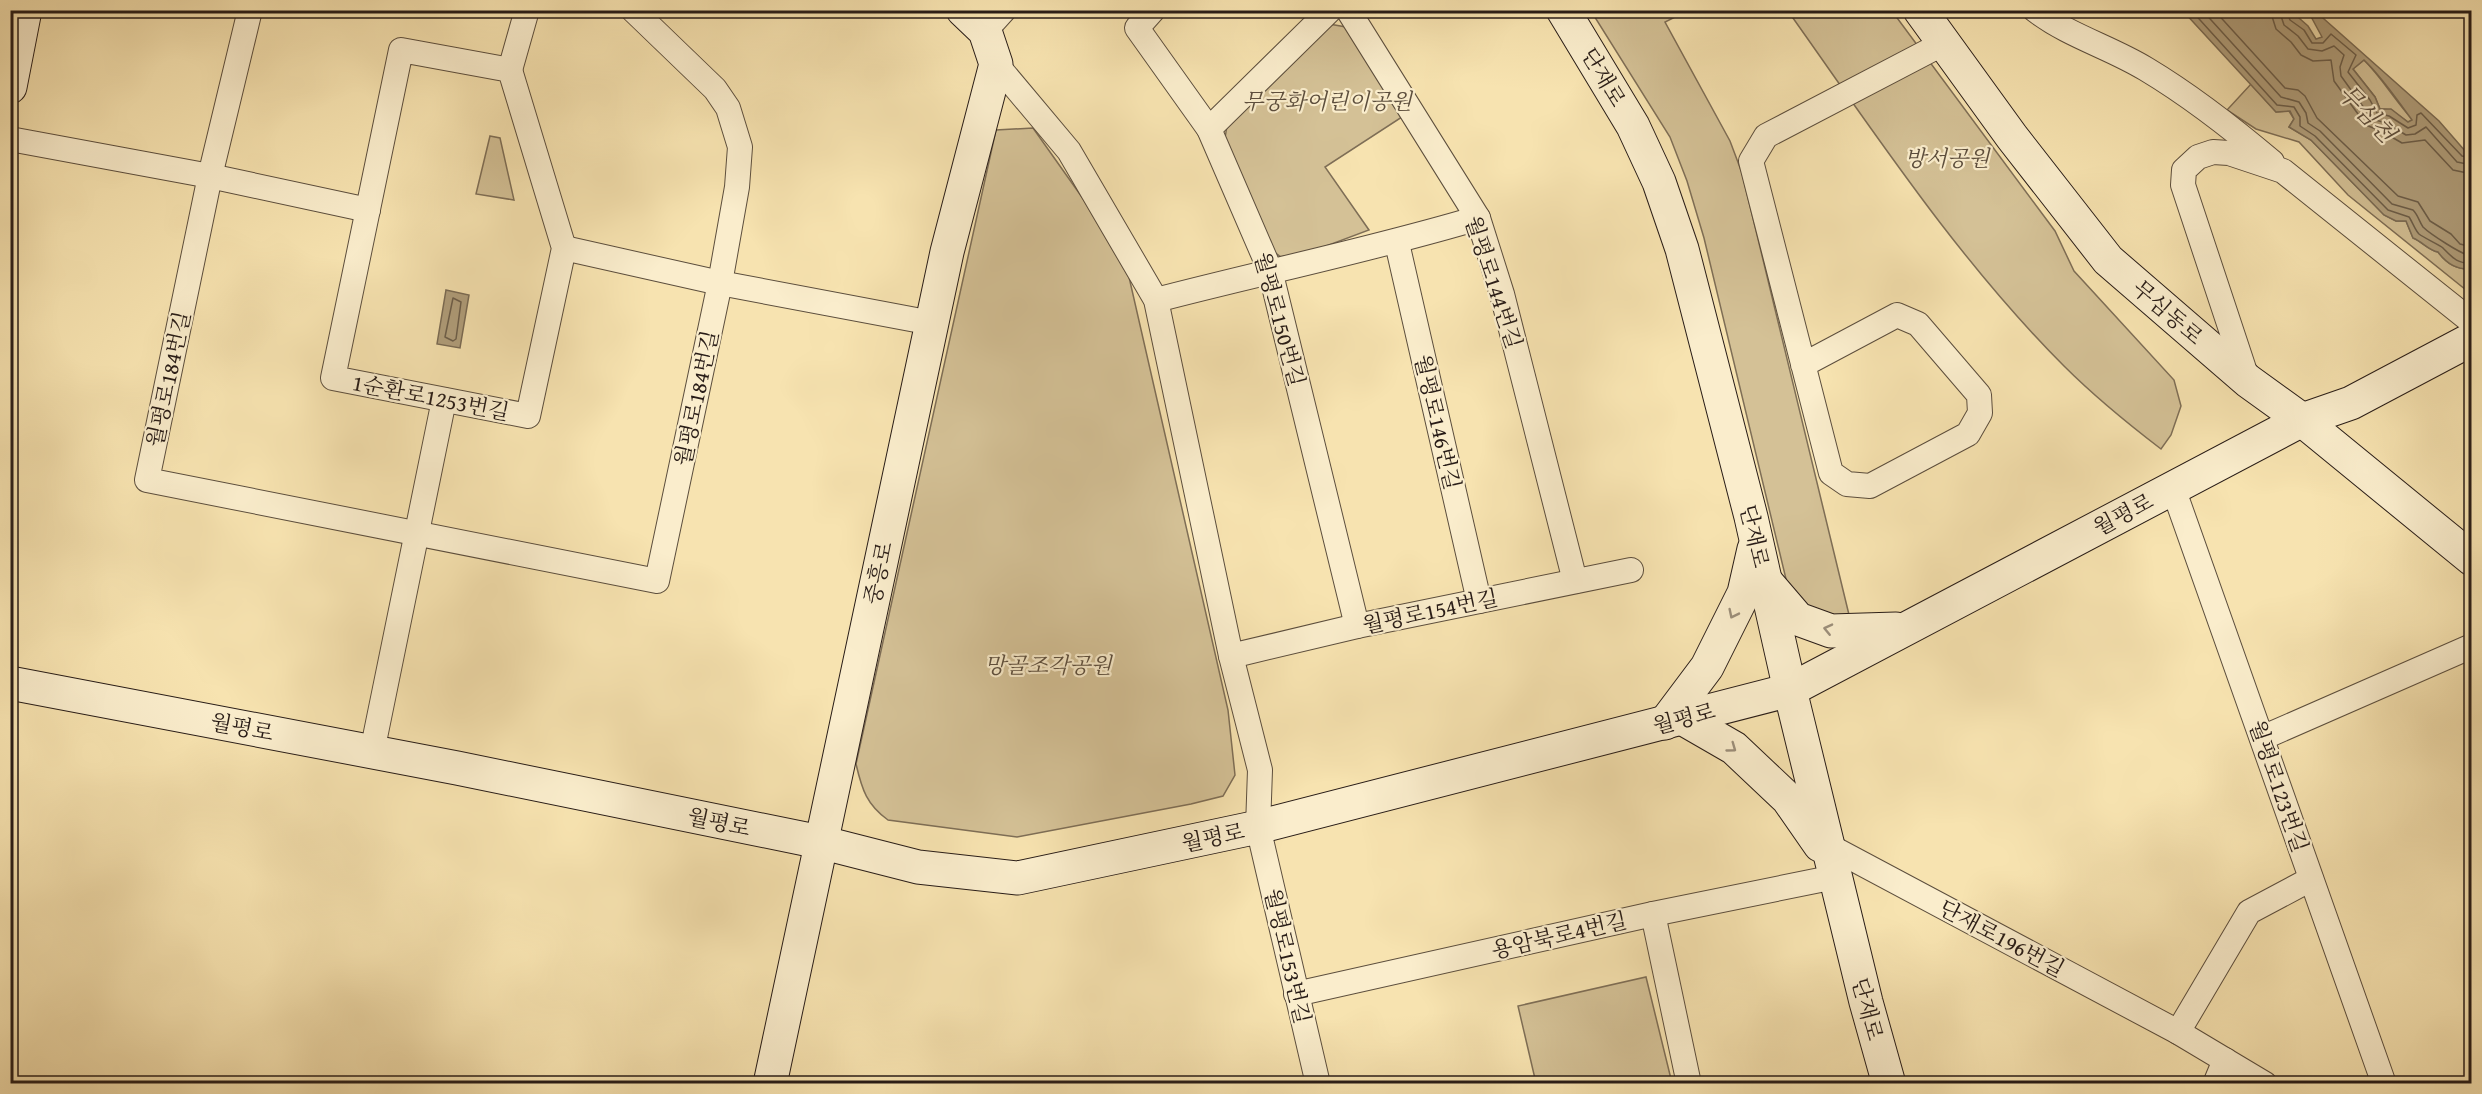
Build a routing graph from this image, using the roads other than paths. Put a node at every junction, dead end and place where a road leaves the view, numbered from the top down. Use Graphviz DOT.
graph roads {
  1 [pos="26,10"];
  2 [pos="250,10"];
  3 [pos="527,10"];
  4 [pos="633,10"];
  5 [pos="1153,10"];
  6 [pos="1330,10"];
  7 [pos="1347,10"];
  8 [pos="1563,10"];
  9 [pos="1920,10"];
  10 [pos="2035,10"];
  11 [pos="984,17"];
  12 [pos="1944,43"];
  13 [pos="996,64"];
  14 [pos="510,70"];
  15 [pos="10,87"];
  16 [pos="1209,129"];
  17 [pos="10,139"];
  18 [pos="2283,171"];
  19 [pos="210,176"];
  20 [pos="368,210"];
  21 [pos="1478,218"];
  22 [pos="1397,243"];
  23 [pos="564,248"];
  24 [pos="1270,270"];
  25 [pos="720,282"];
  26 [pos="1156,300"];
  27 [pos="2472,322"];
  28 [pos="932,323"];
  29 [pos="2472,339"];
  30 [pos="1803,365"];
  31 [pos="2248,381"];
  32 [pos="444,400"];
  33 [pos="2302,420"];
  34 [pos="2173,488"];
  35 [pos="417,534"];
  36 [pos="1756,538"];
  37 [pos="2472,559"];
  38 [pos="1631,570"];
  39 [pos="1575,581"];
  40 [pos="1766,581"];
  41 [pos="1479,601"];
  42 [pos="1357,626"];
  43 [pos="1907,628"];
  44 [pos="2472,646"];
  45 [pos="1231,656"];
  46 [pos="10,683"];
  47 [pos="1790,690"];
  48 [pos="1674,721"];
  49 [pos="2262,738"];
  50 [pos="372,752"];
  51 [pos="1258,827"];
  52 [pos="820,842"];
  53 [pos="1831,861"];
  54 [pos="2311,879"];
  55 [pos="1653,914"];
  56 [pos="1296,994"];
  57 [pos="2178,1032"];
  58 [pos="2225,1060"];
  59 [pos="770,1083"];
  60 [pos="1318,1083"];
  61 [pos="1689,1083"];
  62 [pos="1889,1083"];
  63 [pos="2215,1083"];
  64 [pos="2265,1083"];
  65 [pos="2384,1083"];
  1 -- 15 [label="street"];
  2 -- 19 [label="street, 월평로184번길"];
  3 -- 14 [label="street"];
  4 -- 25 [label="street, 월평로184번길"];
  5 -- 16 [label="street, 월평로150번길"];
  6 -- 16 [label="street"];
  7 -- 21 [label="street, 월평로144번길"];
  8 -- 36 [label="street, 단재로"];
  9 -- 12 [label="street, 무심동로"];
  10 -- 18 [label="street"];
  11 -- 13 [label="street"];
  12 -- 30 [label="street"];
  12 -- 31 [label="street, 무심동로"];
  13 -- 26 [label="street, 월평로153번길"];
  13 -- 28 [label="street, 중흥로"];
  14 -- 20 [label="street, 1순환로1253번길"];
  14 -- 23 [label="street, 1순환로1253번길"];
  16 -- 24 [label="street, 월평로150번길"];
  17 -- 19 [label="street"];
  18 -- 27 [label="street"];
  18 -- 31 [label="street"];
  19 -- 20 [label="street"];
  19 -- 35 [label="street, 월평로184번길"];
  20 -- 32 [label="street, 1순환로1253번길"];
  21 -- 22 [label="street"];
  21 -- 39 [label="street, 월평로144번길"];
  22 -- 24 [label="street"];
  22 -- 41 [label="street, 월평로146번길"];
  23 -- 25 [label="street"];
  23 -- 32 [label="street, 1순환로1253번길"];
  24 -- 26 [label="street"];
  24 -- 42 [label="street, 월평로150번길"];
  25 -- 28 [label="street"];
  25 -- 35 [label="street, 월평로184번길"];
  26 -- 45 [label="street, 월평로153번길"];
  28 -- 52 [label="street, 중흥로"];
  29 -- 33 [label="street, 월평로"];
  30 -- 30 [label="street"];
  31 -- 33 [label="street, 무심동로"];
  32 -- 35 [label="street"];
  33 -- 34 [label="street, 월평로"];
  33 -- 37 [label="street, 무심동로"];
  34 -- 43 [label="street, 월평로"];
  34 -- 49 [label="street, 월평로123번길"];
  35 -- 50 [label="street"];
  36 -- 40 [label="street, 단재로"];
  36 -- 48 [label="street, one-way"];
  38 -- 39 [label="street, 월평로154번길"];
  39 -- 41 [label="street, 월평로154번길"];
  43 -- 40 [label="street, one-way"];
  40 -- 47 [label="street, 단재로"];
  41 -- 42 [label="street, 월평로154번길"];
  42 -- 45 [label="street, 월평로154번길"];
  43 -- 47 [label="street, 월평로"];
  44 -- 49 [label="street"];
  45 -- 51 [label="street, 월평로153번길"];
  46 -- 50 [label="street, 월평로"];
  47 -- 48 [label="street, 월평로"];
  47 -- 53 [label="street, 단재로"];
  48 -- 51 [label="street, 월평로"];
  48 -- 53 [label="street, one-way"];
  49 -- 54 [label="street, 월평로123번길"];
  50 -- 52 [label="street, 월평로"];
  51 -- 52 [label="street, 월평로"];
  51 -- 56 [label="street, 월평로153번길"];
  52 -- 59 [label="street, 중흥로"];
  53 -- 55 [label="street"];
  53 -- 57 [label="street, 단재로196번길"];
  53 -- 62 [label="street, 단재로"];
  54 -- 57 [label="street"];
  54 -- 65 [label="street, 월평로123번길"];
  55 -- 56 [label="street, 용암북로4번길"];
  55 -- 61 [label="street, 용암북로4번길"];
  56 -- 60 [label="street, 월평로153번길"];
  57 -- 58 [label="street, 단재로196번길"];
  58 -- 63 [label="street"];
  58 -- 64 [label="street, 단재로196번길"];
}
